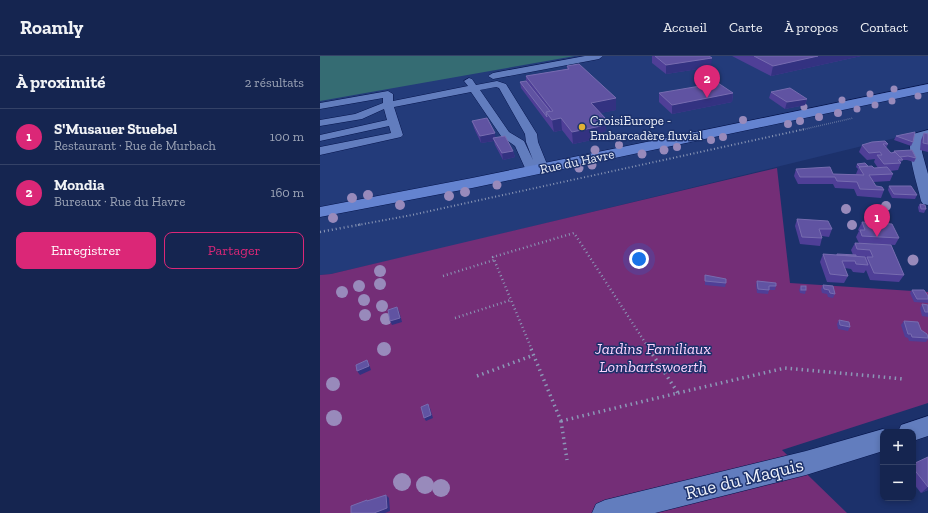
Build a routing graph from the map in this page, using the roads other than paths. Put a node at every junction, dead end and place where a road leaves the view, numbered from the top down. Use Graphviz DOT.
graph roads {
  1 [pos="599,56"];
  2 [pos="495,80"];
  3 [pos="472,85"];
  4 [pos="928,88"];
  5 [pos="393,96"];
  6 [pos="320,106"];
  7 [pos="394,122"];
  8 [pos="320,124"];
  9 [pos="928,134"];
  10 [pos="320,138"];
  11 [pos="526,143"];
  12 [pos="320,152"];
  13 [pos="537,170"];
  14 [pos="928,201"];
  15 [pos="320,212"];
  16 [pos="928,426"];
  17 [pos="916,430"];
  18 [pos="880,441"];
  19 [pos="605,513"];
  1 -- 2 [label="street"];
  2 -- 3 [label="street"];
  2 -- 11 [label="street"];
  3 -- 5 [label="street"];
  3 -- 5 [label="street"];
  3 -- 11 [label="street"];
  4 -- 13 [label="main road, Rue du Havre"];
  5 -- 6 [label="street"];
  5 -- 7 [label="street"];
  5 -- 8 [label="street"];
  7 -- 10 [label="street"];
  7 -- 12 [label="street"];
  9 -- 14 [label="street"];
  11 -- 13 [label="street"];
  13 -- 15 [label="main road, Rue du Havre"];
  16 -- 17 [label="street"];
  18 -- 19 [label="street, Rue du Maquis"];
}
